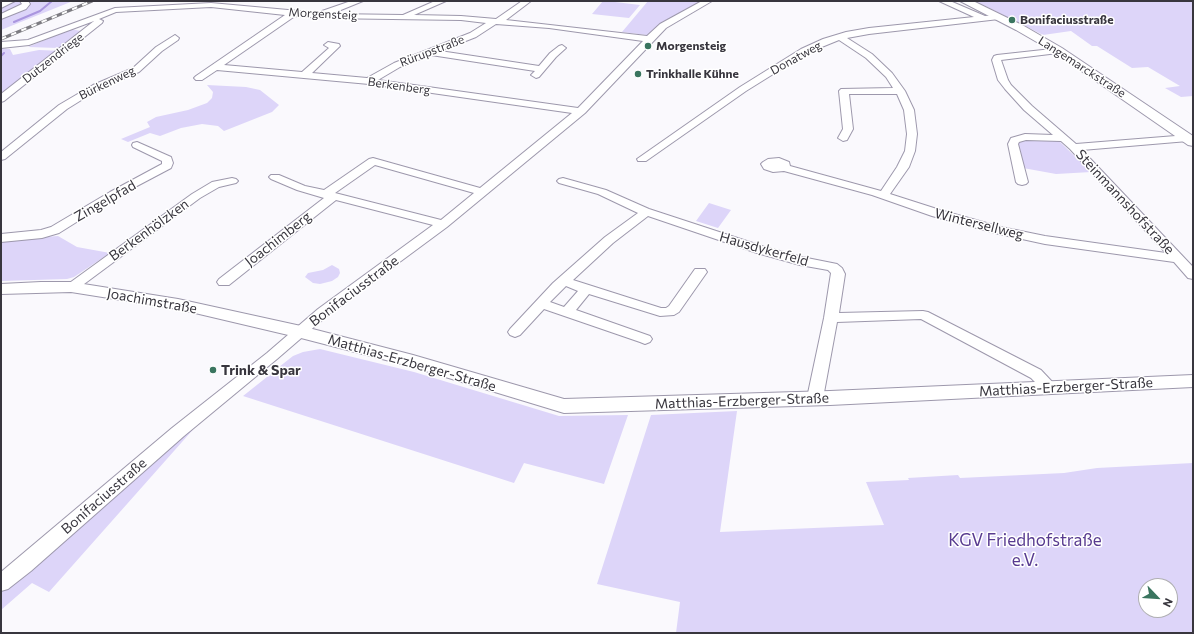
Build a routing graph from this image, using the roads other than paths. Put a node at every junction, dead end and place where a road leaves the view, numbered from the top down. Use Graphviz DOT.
graph roads {
  1 [pos="10,1"];
  2 [pos="24,1"];
  3 [pos="136,1"];
  4 [pos="359,1"];
  5 [pos="442,1"];
  6 [pos="527,1"];
  7 [pos="708,1"];
  8 [pos="943,1"];
  9 [pos="965,1"];
  10 [pos="1,5"];
  11 [pos="115,10"];
  12 [pos="293,13"];
  13 [pos="320,16"];
  14 [pos="1,17"];
  15 [pos="406,17"];
  16 [pos="999,17"];
  17 [pos="92,19"];
  18 [pos="983,19"];
  19 [pos="496,22"];
  20 [pos="840,37"];
  21 [pos="176,38"];
  22 [pos="650,39"];
  23 [pos="328,45"];
  24 [pos="1,46"];
  25 [pos="562,48"];
  26 [pos="1058,50"];
  27 [pos="430,52"];
  28 [pos="216,67"];
  29 [pos="541,68"];
  30 [pos="304,75"];
  31 [pos="535,77"];
  32 [pos="199,78"];
  33 [pos="369,81"];
  34 [pos="900,91"];
  35 [pos="1,99"];
  36 [pos="581,111"];
  37 [pos="1062,136"];
  38 [pos="843,138"];
  39 [pos="1191,140"];
  40 [pos="137,145"];
  41 [pos="1074,146"];
  42 [pos="1,157"];
  43 [pos="642,159"];
  44 [pos="784,168"];
  45 [pos="274,177"];
  46 [pos="232,181"];
  47 [pos="563,181"];
  48 [pos="1022,182"];
  49 [pos="482,192"];
  50 [pos="884,195"];
  51 [pos="329,196"];
  52 [pos="646,212"];
  53 [pos="443,224"];
  54 [pos="1,238"];
  55 [pos="1179,259"];
  56 [pos="700,272"];
  57 [pos="1193,275"];
  58 [pos="564,281"];
  59 [pos="224,282"];
  60 [pos="71,287"];
  61 [pos="1,289"];
  62 [pos="586,289"];
  63 [pos="541,304"];
  64 [pos="567,312"];
  65 [pos="831,318"];
  66 [pos="301,332"];
  67 [pos="515,332"];
  68 [pos="645,339"];
  69 [pos="1192,382"];
  70 [pos="1050,388"];
  71 [pos="815,398"];
  72 [pos="1,583"];
  1 -- 10 [label="street"];
  2 -- 14 [label="street"];
  3 -- 11 [label="street"];
  4 -- 13 [label="street"];
  5 -- 15 [label="street"];
  6 -- 19 [label="street, Rürupstraße"];
  7 -- 22 [label="street, Bonifaciusstraße"];
  8 -- 18 [label="street"];
  9 -- 16 [label="street, Langemarckstraße"];
  11 -- 12 [label="street, Morgensteig"];
  11 -- 17 [label="street, Morgensteig"];
  12 -- 13 [label="street, Morgensteig"];
  12 -- 28 [label="street"];
  13 -- 15 [label="street, Morgensteig"];
  15 -- 19 [label="street, Morgensteig"];
  16 -- 18 [label="street, Donatweg"];
  16 -- 26 [label="street, Langemarckstraße"];
  17 -- 24 [label="street, Morgensteig"];
  17 -- 35 [label="street, Dutzendriege"];
  18 -- 20 [label="street, Donatweg"];
  19 -- 22 [label="street, Morgensteig"];
  19 -- 27 [label="street, Rürupstraße"];
  20 -- 34 [label="street"];
  20 -- 43 [label="street, Donatweg"];
  21 -- 42 [label="street, Bürkenweg"];
  22 -- 36 [label="street, Bonifaciusstraße"];
  23 -- 30 [label="street"];
  25 -- 29 [label="street"];
  26 -- 37 [label="street, Steinmannshofstraße"];
  26 -- 39 [label="street, Langemarckstraße"];
  27 -- 29 [label="street"];
  27 -- 33 [label="street, Rürupstraße"];
  28 -- 30 [label="street, Berkenberg"];
  28 -- 32 [label="street"];
  29 -- 31 [label="street"];
  30 -- 33 [label="street, Berkenberg"];
  33 -- 36 [label="street, Berkenberg"];
  34 -- 38 [label="street"];
  34 -- 50 [label="street"];
  36 -- 49 [label="street, Bonifaciusstraße"];
  37 -- 41 [label="street, Steinmannshofstraße"];
  37 -- 48 [label="street, Steinmannshofstraße"];
  39 -- 41 [label="street, Steinmannshofstraße"];
  40 -- 54 [label="street, Zingelpfad"];
  41 -- 55 [label="street, Steinmannshofstraße"];
  44 -- 50 [label="street, Wintersellweg"];
  45 -- 51 [label="street"];
  46 -- 60 [label="street, Berkenhölzken"];
  47 -- 52 [label="street, Hausdykerfeld"];
  49 -- 51 [label="street, Joachimberg"];
  49 -- 53 [label="street, Bonifaciusstraße"];
  50 -- 55 [label="street, Wintersellweg"];
  51 -- 53 [label="street"];
  51 -- 59 [label="street, Joachimberg"];
  52 -- 58 [label="street"];
  52 -- 65 [label="street, Hausdykerfeld"];
  53 -- 66 [label="street, Bonifaciusstraße"];
  55 -- 57 [label="street, Steinmannshofstraße"];
  56 -- 62 [label="street"];
  58 -- 62 [label="street"];
  58 -- 63 [label="street"];
  60 -- 61 [label="street, Joachimstraße"];
  60 -- 66 [label="street, Joachimstraße"];
  62 -- 64 [label="street"];
  63 -- 64 [label="street"];
  63 -- 67 [label="street"];
  64 -- 68 [label="street"];
  65 -- 70 [label="street"];
  65 -- 71 [label="street, Hausdykerfeld"];
  66 -- 71 [label="street, Matthias-Erzberger-Straße"];
  66 -- 72 [label="street, Bonifaciusstraße"];
  69 -- 70 [label="street, Matthias-Erzberger-Straße"];
  70 -- 71 [label="street, Matthias-Erzberger-Straße"];
}
